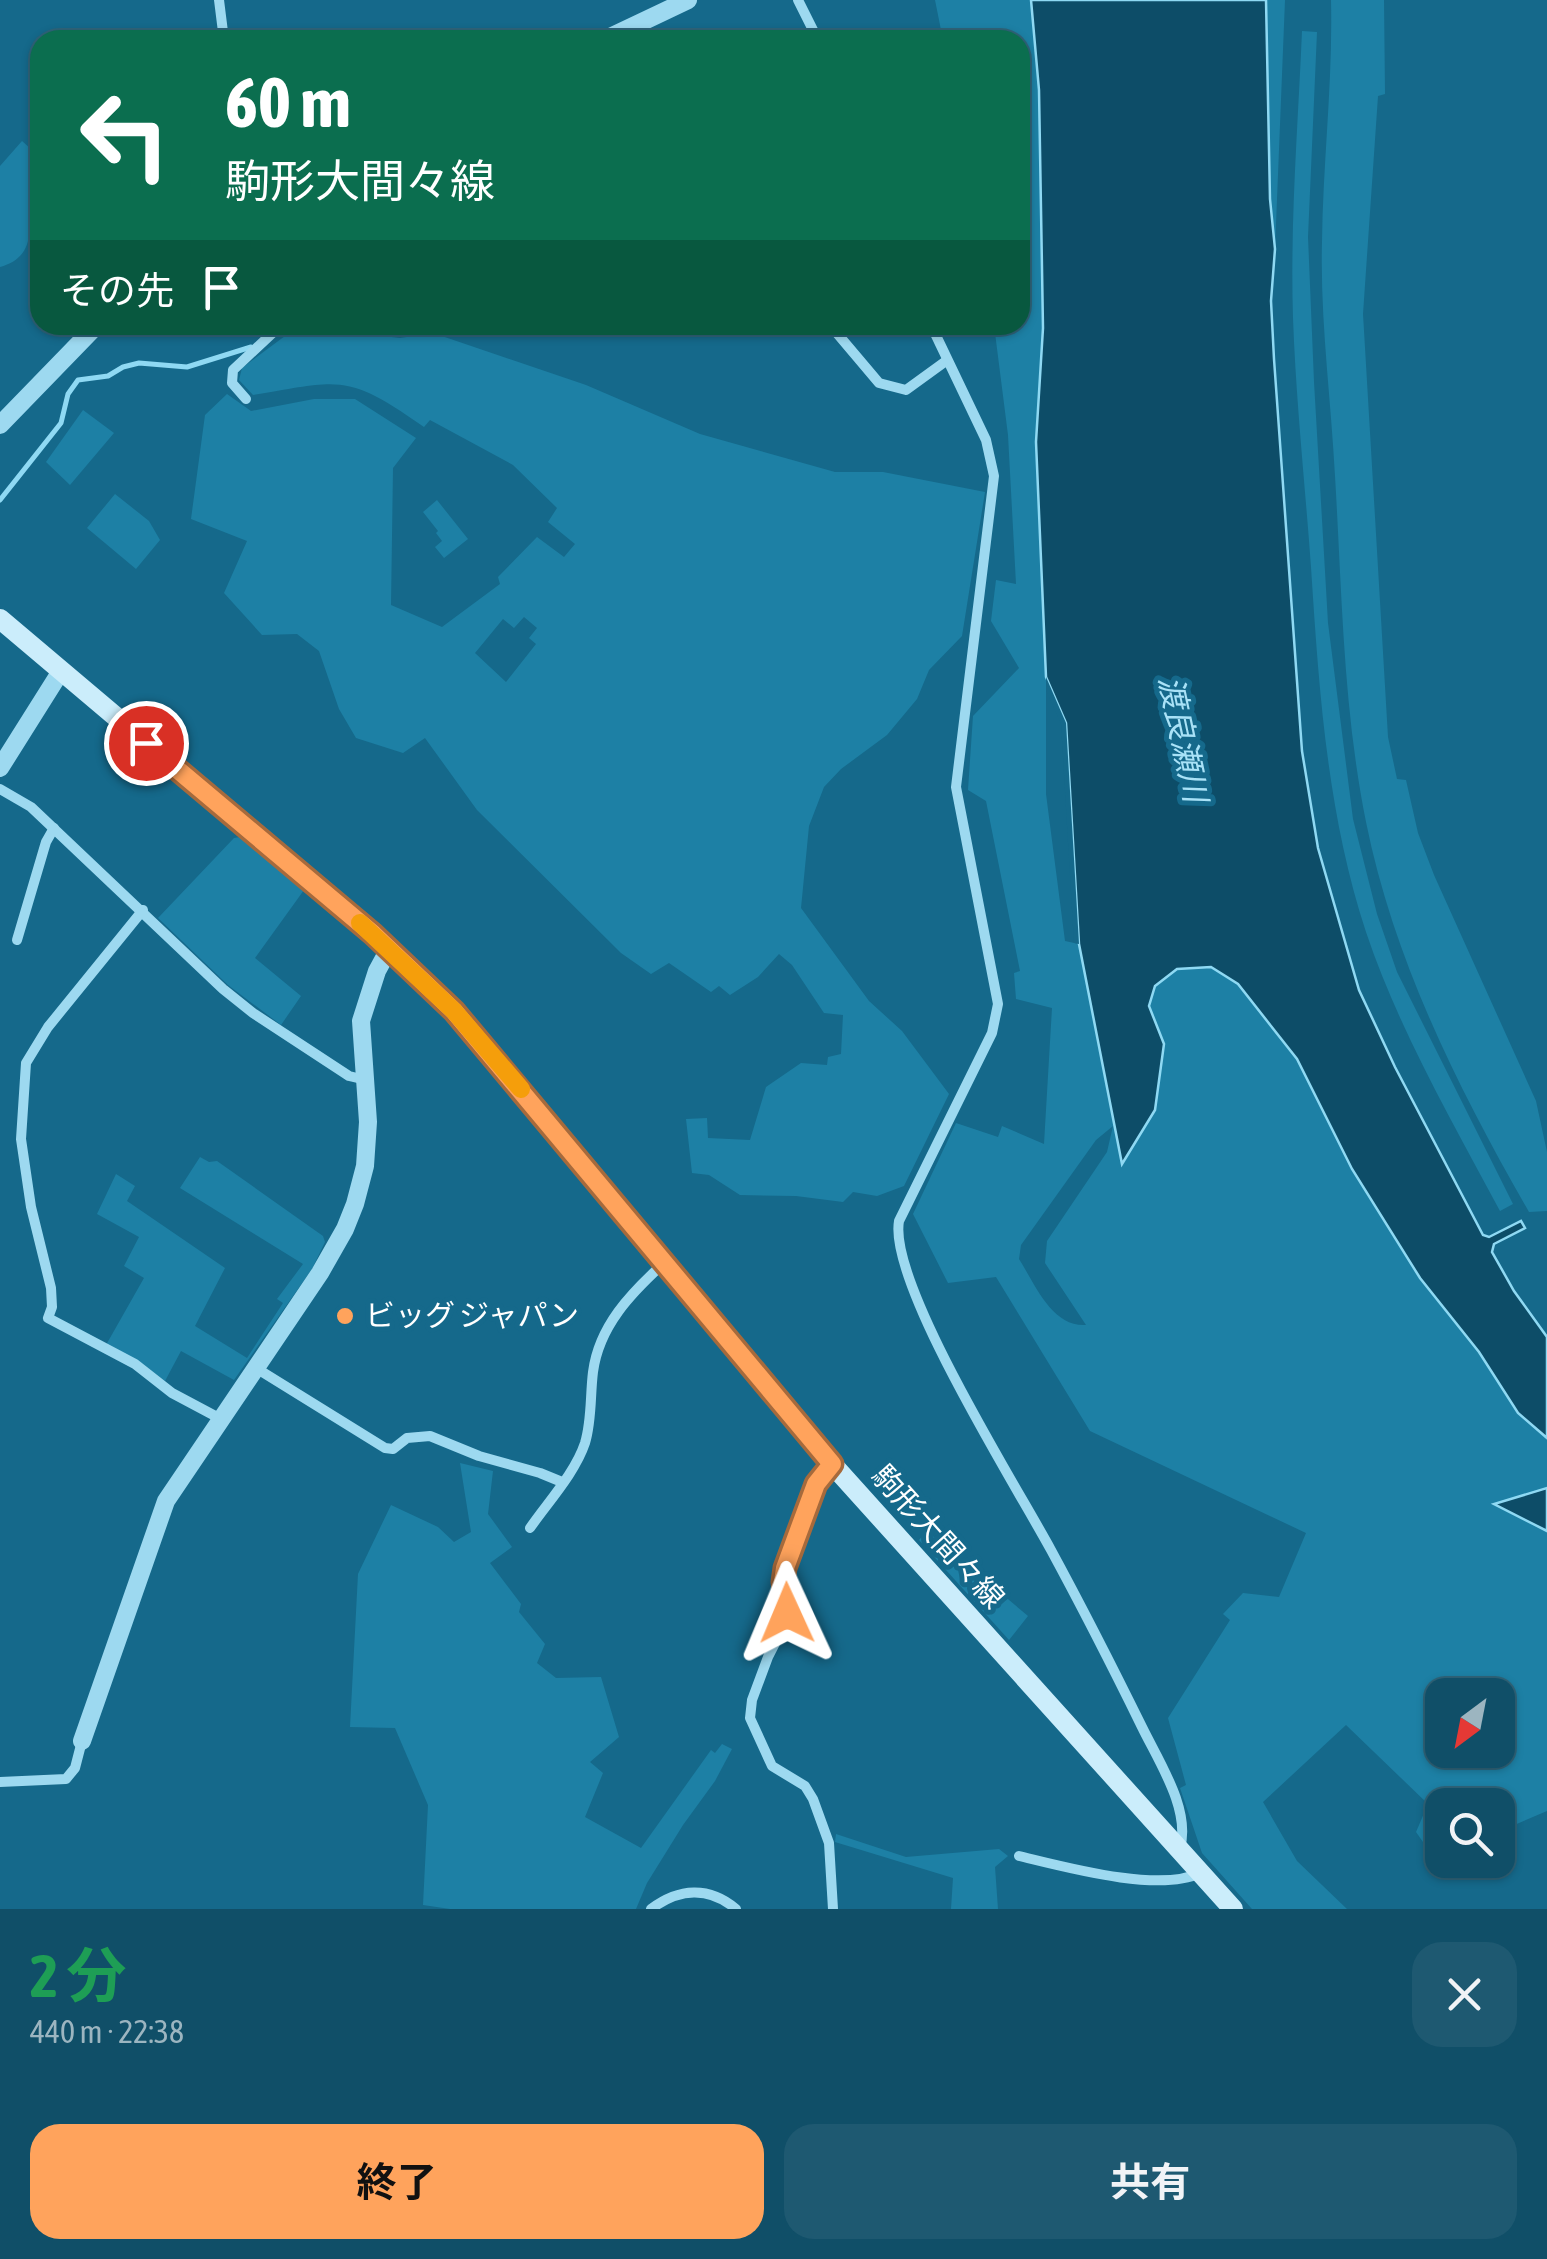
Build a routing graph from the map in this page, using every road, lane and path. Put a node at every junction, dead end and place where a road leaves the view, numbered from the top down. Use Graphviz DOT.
graph roads {
  1 [pos="219,0"];
  2 [pos="688,0"];
  3 [pos="798,0"];
  4 [pos="223,30"];
  5 [pos="625,30"];
  6 [pos="813,30"];
  7 [pos="87,335"];
  8 [pos="270,335"];
  9 [pos="839,335"];
  10 [pos="935,335"];
  11 [pos="946,361"];
  12 [pos="246,398"];
  13 [pos="0,425"];
  14 [pos="0,619"];
  15 [pos="62,671"];
  16 [pos="0,768"];
  17 [pos="0,789"];
  18 [pos="54,828"];
  19 [pos="143,910"];
  20 [pos="17,940"];
  21 [pos="389,949"];
  22 [pos="366,1080"];
  23 [pos="664,1264"];
  24 [pos="255,1367"];
  25 [pos="220,1418"];
  26 [pos="832,1464"];
  27 [pos="562,1482"];
  28 [pos="530,1528"];
  29 [pos="82,1741"];
  30 [pos="0,1782"];
  31 [pos="1180,1849"];
  32 [pos="1019,1856"];
  33 [pos="1201,1873"];
  34 [pos="651,1909"];
  35 [pos="736,1909"];
  36 [pos="833,1909"];
  37 [pos="1234,1909"];
  1 -- 4 [label="street"];
  2 -- 5 [label="street"];
  3 -- 6 [label="street"];
  7 -- 13 [label="street"];
  8 -- 12 [label="street"];
  9 -- 11 [label="street"];
  10 -- 11 [label="street"];
  11 -- 31 [label="street"];
  14 -- 15 [label="main road, 駒形大間々線"];
  15 -- 16 [label="street"];
  15 -- 21 [label="main road, 駒形大間々線"];
  17 -- 18 [label="street"];
  18 -- 19 [label="street"];
  18 -- 20 [label="street"];
  19 -- 22 [label="street"];
  19 -- 25 [label="street"];
  21 -- 22 [label="street"];
  21 -- 23 [label="main road, 駒形大間々線"];
  22 -- 24 [label="street"];
  23 -- 26 [label="main road, 駒形大間々線"];
  23 -- 27 [label="street"];
  24 -- 25 [label="street"];
  24 -- 27 [label="street"];
  25 -- 29 [label="street"];
  26 -- 31 [label="main road, 駒形大間々線"];
  26 -- 36 [label="street"];
  27 -- 28 [label="street"];
  29 -- 30 [label="street"];
  31 -- 33 [label="main road, 駒形大間々線"];
  32 -- 33 [label="street"];
  33 -- 37 [label="main road, 駒形大間々線"];
  34 -- 35 [label="street"];
}
